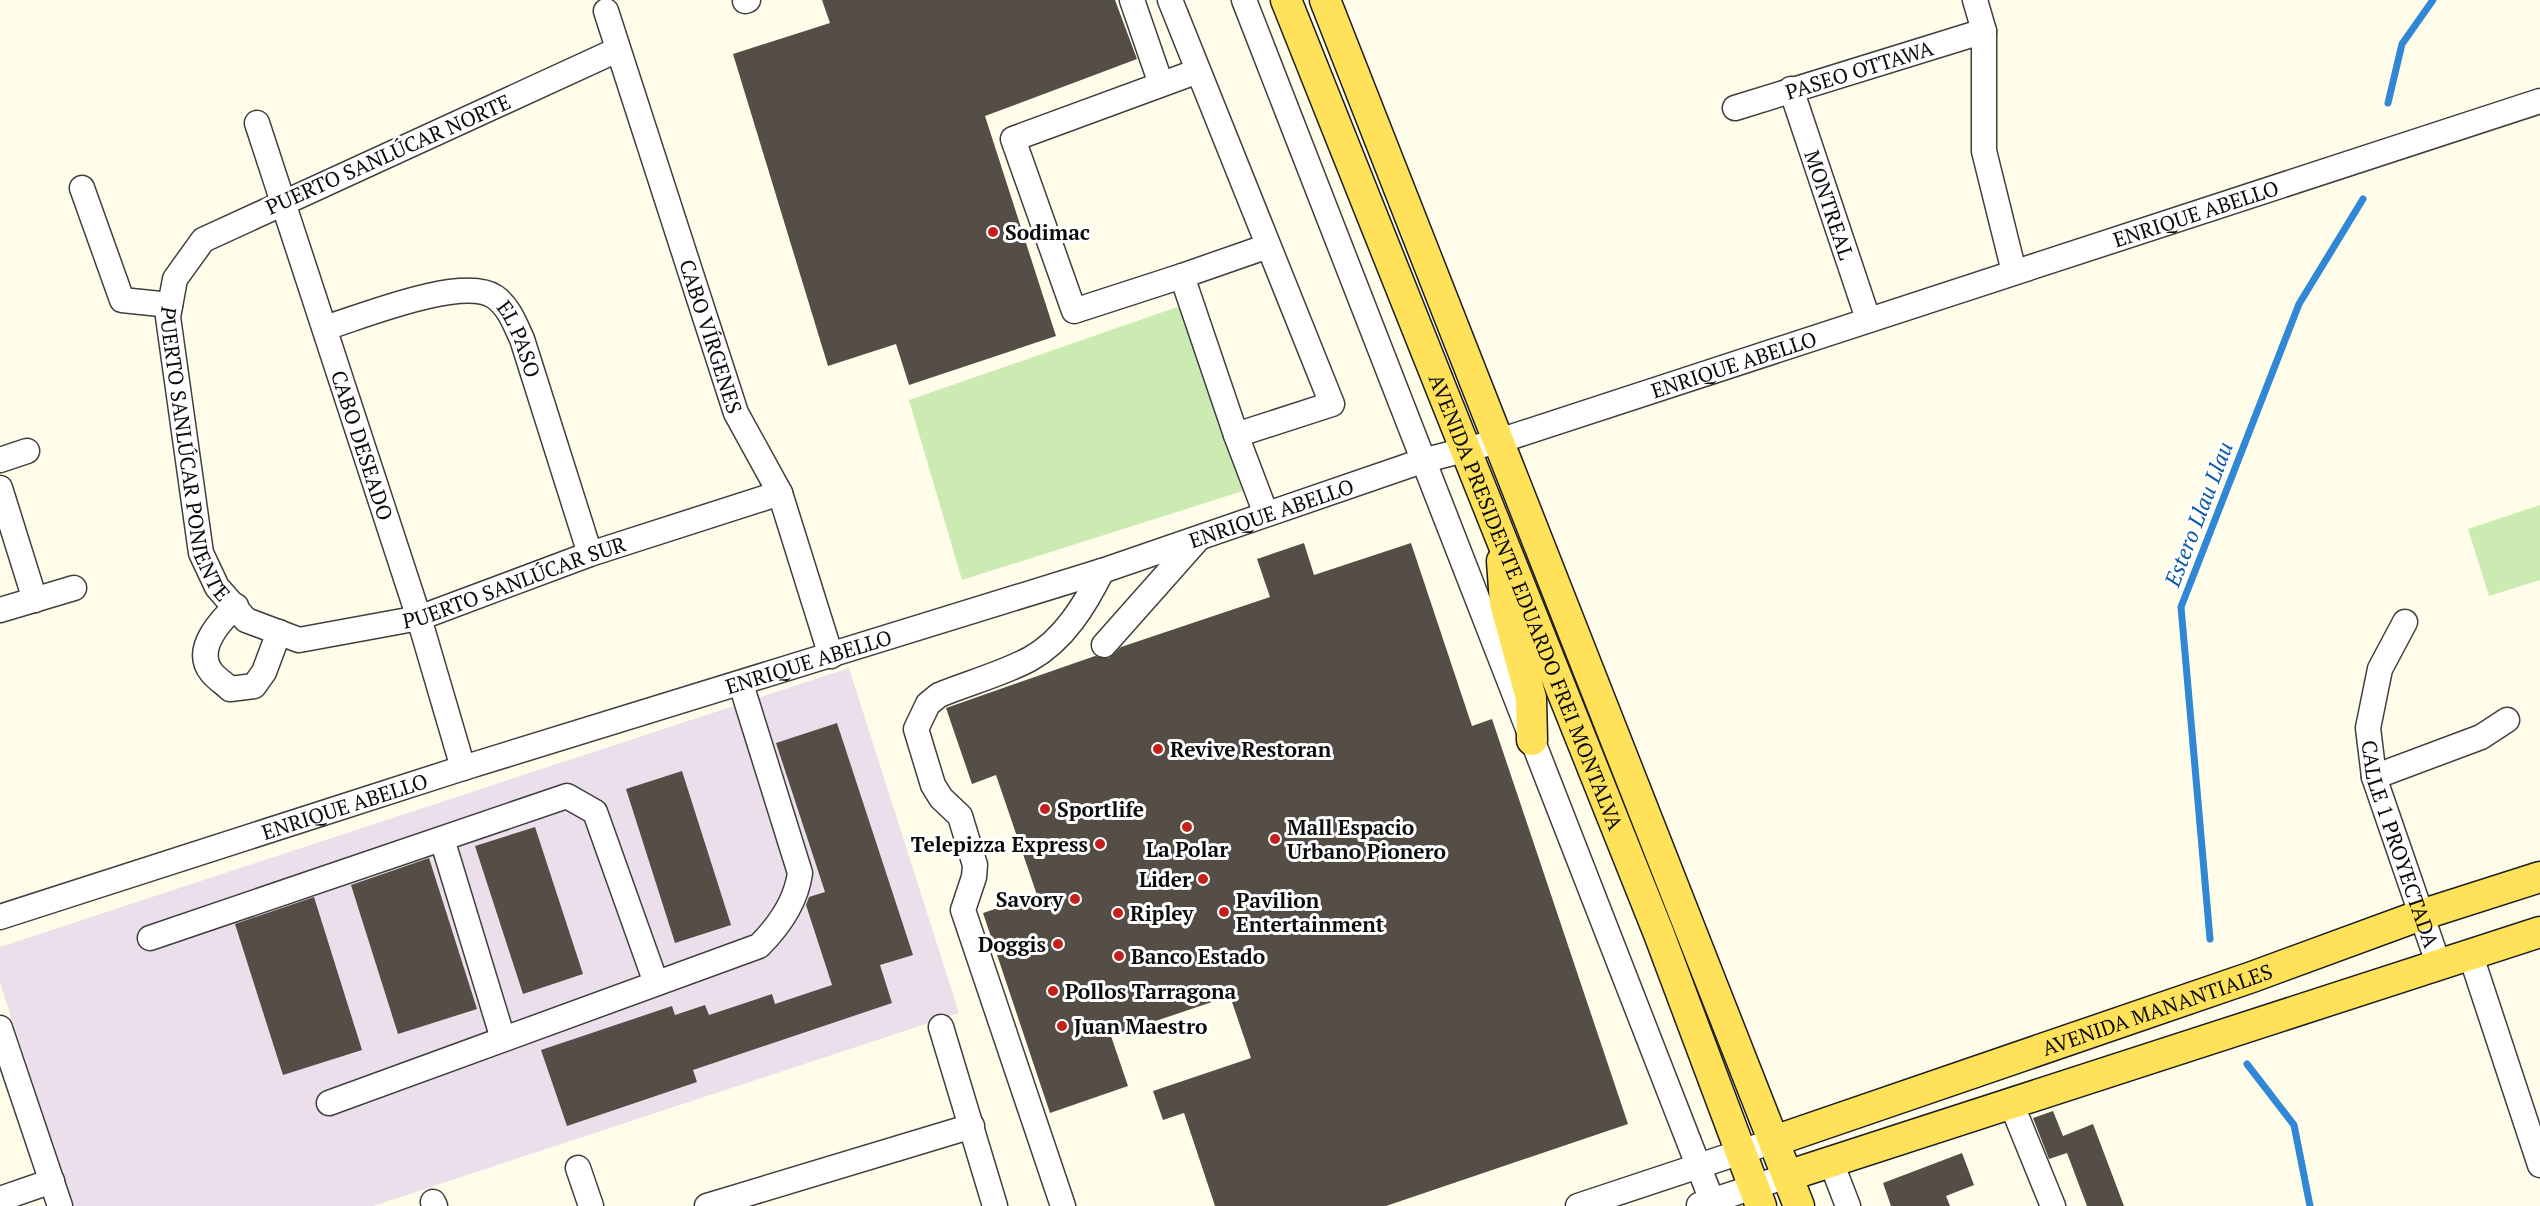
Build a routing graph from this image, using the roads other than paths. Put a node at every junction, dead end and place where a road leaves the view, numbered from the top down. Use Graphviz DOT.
graph roads {
  1 [pos="1132,0"];
  2 [pos="1170,0"];
  3 [pos="1244,0"];
  4 [pos="1325,0"];
  5 [pos="1975,0"];
  6 [pos="1283,4"];
  7 [pos="606,11"];
  8 [pos="1983,31"];
  9 [pos="617,50"];
  10 [pos="1198,71"];
  11 [pos="1161,84"];
  12 [pos="1791,89"];
  13 [pos="2540,101"];
  14 [pos="1735,108"];
  15 [pos="257,123"];
  16 [pos="82,188"];
  17 [pos="283,201"];
  18 [pos="1268,246"];
  19 [pos="2014,272"];
  20 [pos="1182,276"];
  21 [pos="175,279"];
  22 [pos="170,305"];
  23 [pos="1868,319"];
  24 [pos="325,328"];
  25 [pos="1236,435"];
  26 [pos="1498,441"];
  27 [pos="1466,449"];
  28 [pos="27,451"];
  29 [pos="0,460"];
  30 [pos="1422,460"];
  31 [pos="0,488"];
  32 [pos="780,493"];
  33 [pos="1266,514"];
  34 [pos="1199,538"];
  35 [pos="1504,543"];
  36 [pos="590,554"];
  37 [pos="1153,554"];
  38 [pos="1102,571"];
  39 [pos="74,588"];
  40 [pos="34,600"];
  41 [pos="0,610"];
  42 [pos="241,613"];
  43 [pos="419,618"];
  44 [pos="2405,622"];
  45 [pos="1122,627"];
  46 [pos="279,632"];
  47 [pos="1104,645"];
  48 [pos="831,656"];
  49 [pos="741,684"];
  50 [pos="2507,720"];
  51 [pos="1532,740"];
  52 [pos="463,768"];
  53 [pos="2374,777"];
  54 [pos="442,839"];
  55 [pos="2540,877"];
  56 [pos="2421,915"];
  57 [pos="0,917"];
  58 [pos="2540,932"];
  59 [pos="150,938"];
  60 [pos="2470,953"];
  61 [pos="2438,963"];
  62 [pos="656,983"];
  63 [pos="941,1027"];
  64 [pos="0,1028"];
  65 [pos="503,1040"];
  66 [pos="6,1067"];
  67 [pos="329,1103"];
  68 [pos="2011,1103"];
  69 [pos="972,1126"];
  70 [pos="1774,1141"];
  71 [pos="1741,1152"];
  72 [pos="1831,1162"];
  73 [pos="2540,1165"];
  74 [pos="1699,1166"];
  75 [pos="578,1168"];
  76 [pos="1787,1176"];
  77 [pos="52,1181"];
  78 [pos="1757,1197"];
  79 [pos="0,1199"];
  80 [pos="1708,1204"];
  81 [pos="60,1206"];
  82 [pos="591,1206"];
  83 [pos="707,1206"];
  84 [pos="994,1206"];
  85 [pos="1063,1206"];
  86 [pos="1578,1206"];
  87 [pos="1799,1206"];
  88 [pos="1848,1206"];
  89 [pos="2053,1206"];
  1 -- 11 [label="street"];
  2 -- 10 [label="street"];
  3 -- 30 [label="street, AVENIDA PRESIDENTE EDUARDO FREI MONTALVA"];
  4 -- 26 [label="main road, AVENIDA PRESIDENTE EDUARDO FREI MONTALVA"];
  5 -- 8 [label="street"];
  6 -- 27 [label="main road, AVENIDA PRESIDENTE EDUARDO FREI MONTALVA"];
  7 -- 9 [label="street, CABO VÍRGENES"];
  8 -- 12 [label="street, PASEO OTTAWA"];
  8 -- 19 [label="street"];
  9 -- 17 [label="street, PUERTO SANLÚCAR NORTE"];
  9 -- 32 [label="street, CABO VÍRGENES"];
  10 -- 11 [label="street"];
  10 -- 18 [label="street"];
  11 -- 20 [label="street"];
  12 -- 14 [label="street, PASEO OTTAWA"];
  12 -- 23 [label="street, MONTREAL"];
  13 -- 19 [label="street, ENRIQUE ABELLO"];
  15 -- 17 [label="street, CABO DESEADO"];
  16 -- 22 [label="street"];
  17 -- 21 [label="street, PUERTO SANLÚCAR NORTE"];
  17 -- 24 [label="street, CABO DESEADO"];
  18 -- 20 [label="street"];
  18 -- 25 [label="street"];
  19 -- 23 [label="street, ENRIQUE ABELLO"];
  20 -- 25 [label="street"];
  21 -- 22 [label="street, PUERTO SANLÚCAR PONIENTE"];
  22 -- 42 [label="street, PUERTO SANLÚCAR PONIENTE"];
  23 -- 26 [label="street, ENRIQUE ABELLO"];
  24 -- 36 [label="street, EL PASO"];
  24 -- 43 [label="street, CABO DESEADO"];
  25 -- 33 [label="street"];
  26 -- 27 [label="street, ENRIQUE ABELLO"];
  26 -- 70 [label="main road, AVENIDA PRESIDENTE EDUARDO FREI MONTALVA"];
  27 -- 30 [label="street, ENRIQUE ABELLO"];
  27 -- 35 [label="main road, AVENIDA PRESIDENTE EDUARDO FREI MONTALVA"];
  28 -- 29 [label="street"];
  30 -- 33 [label="street, ENRIQUE ABELLO"];
  30 -- 51 [label="street, AVENIDA PRESIDENTE EDUARDO FREI MONTALVA"];
  31 -- 40 [label="street"];
  32 -- 36 [label="street, PUERTO SANLÚCAR SUR"];
  32 -- 48 [label="street, CABO VÍRGENES"];
  33 -- 34 [label="street, ENRIQUE ABELLO"];
  34 -- 37 [label="street, ENRIQUE ABELLO"];
  34 -- 45 [label="street"];
  35 -- 51 [label="main road"];
  35 -- 71 [label="main road, AVENIDA PRESIDENTE EDUARDO FREI MONTALVA"];
  36 -- 43 [label="street, PUERTO SANLÚCAR SUR"];
  37 -- 38 [label="street, ENRIQUE ABELLO"];
  37 -- 45 [label="street"];
  38 -- 48 [label="street, ENRIQUE ABELLO"];
  38 -- 85 [label="street"];
  39 -- 40 [label="street"];
  40 -- 41 [label="street"];
  42 -- 46 [label="street, PUERTO SANLÚCAR SUR"];
  42 -- 46 [label="street"];
  43 -- 46 [label="street, PUERTO SANLÚCAR SUR"];
  43 -- 52 [label="street, CABO DESEADO"];
  44 -- 53 [label="street, CALLE 1 PROYECTADA"];
  45 -- 47 [label="street"];
  48 -- 49 [label="street, ENRIQUE ABELLO"];
  49 -- 52 [label="street, ENRIQUE ABELLO"];
  49 -- 62 [label="street"];
  50 -- 53 [label="street"];
  51 -- 74 [label="street, AVENIDA PRESIDENTE EDUARDO FREI MONTALVA"];
  52 -- 57 [label="street, ENRIQUE ABELLO"];
  53 -- 56 [label="street, CALLE 1 PROYECTADA"];
  54 -- 59 [label="street"];
  54 -- 62 [label="street"];
  54 -- 65 [label="street"];
  55 -- 56 [label="main road, AVENIDA MANANTIALES"];
  56 -- 61 [label="street, CALLE 1 PROYECTADA"];
  56 -- 70 [label="main road, AVENIDA MANANTIALES"];
  58 -- 60 [label="main road, AVENIDA MANANTIALES"];
  60 -- 61 [label="main road, AVENIDA MANANTIALES"];
  60 -- 73 [label="street"];
  61 -- 68 [label="main road, AVENIDA MANANTIALES"];
  62 -- 65 [label="street"];
  63 -- 69 [label="street"];
  64 -- 66 [label="street"];
  65 -- 67 [label="street"];
  66 -- 77 [label="street"];
  68 -- 72 [label="main road, AVENIDA MANANTIALES"];
  68 -- 89 [label="street"];
  69 -- 83 [label="street"];
  69 -- 84 [label="street"];
  70 -- 71 [label="street"];
  70 -- 76 [label="main road, AVENIDA PRESIDENTE EDUARDO FREI MONTALVA"];
  71 -- 74 [label="street"];
  71 -- 78 [label="main road, AVENIDA PRESIDENTE EDUARDO FREI MONTALVA"];
  72 -- 76 [label="main road, AVENIDA MANANTIALES"];
  72 -- 88 [label="street"];
  74 -- 80 [label="street, AVENIDA PRESIDENTE EDUARDO FREI MONTALVA"];
  74 -- 86 [label="street"];
  75 -- 82 [label="street"];
  76 -- 78 [label="street"];
  76 -- 87 [label="main road, AVENIDA PRESIDENTE EDUARDO FREI MONTALVA"];
  77 -- 79 [label="street"];
  77 -- 81 [label="street"];
  78 -- 80 [label="street"];
}
